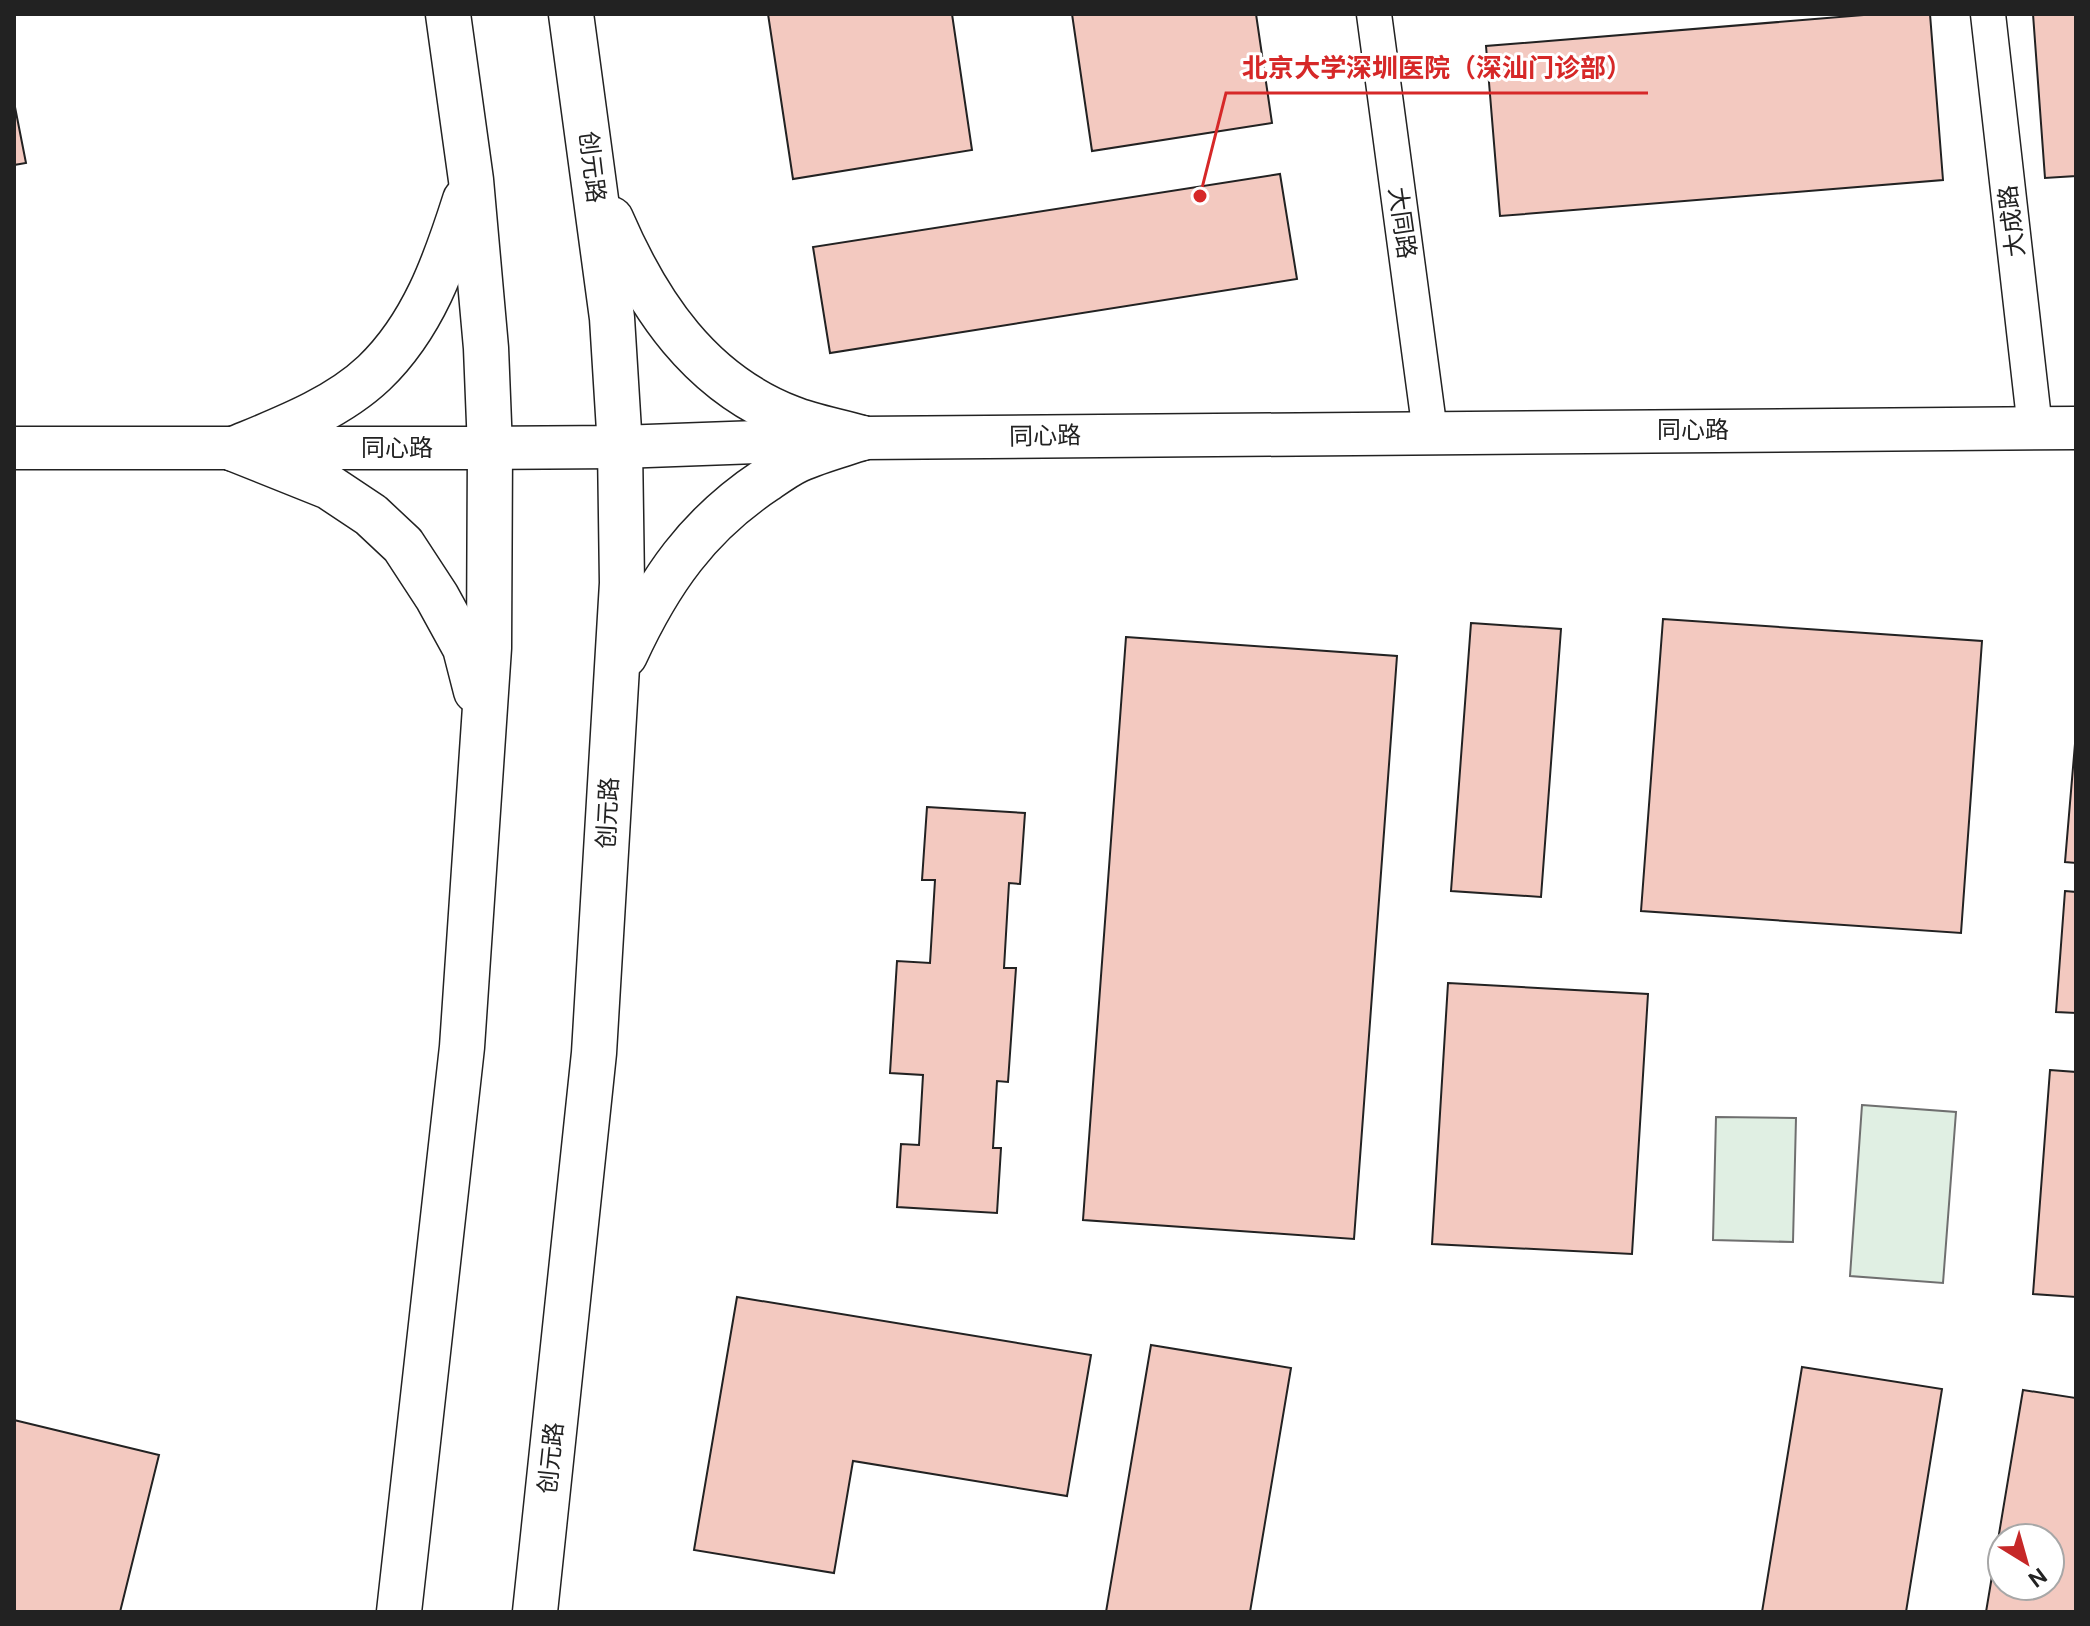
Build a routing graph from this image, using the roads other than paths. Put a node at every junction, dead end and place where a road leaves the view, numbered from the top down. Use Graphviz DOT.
graph roads {
  1 [pos="448,14"];
  2 [pos="571,14"];
  3 [pos="1374,14"];
  4 [pos="1988,14"];
  5 [pos="471,180"];
  6 [pos="594,180"];
  7 [pos="2056,428"];
  8 [pos="1430,432"];
  9 [pos="862,438"];
  10 [pos="620,447"];
  11 [pos="14,448"];
  12 [pos="490,448"];
  13 [pos="234,449"];
  14 [pos="616,674"];
  15 [pos="485,723"];
  16 [pos="399,1612"];
  17 [pos="535,1612"];
  1 -- 5 [label="main road"];
  2 -- 6 [label="main road, 创元路"];
  3 -- 8 [label="street, 大同路"];
  4 -- 7 [label="street, 大成路"];
  5 -- 12 [label="main road"];
  5 -- 13 [label="main road"];
  6 -- 9 [label="main road"];
  6 -- 10 [label="main road, 创元路"];
  7 -- 8 [label="street, 同心路"];
  8 -- 9 [label="street, 同心路"];
  9 -- 10 [label="street, 同心路"];
  9 -- 14 [label="main road"];
  10 -- 12 [label="street, 同心路"];
  10 -- 14 [label="main road, 创元路"];
  11 -- 13 [label="street, 同心路"];
  12 -- 13 [label="street, 同心路"];
  12 -- 15 [label="main road"];
  13 -- 15 [label="main road"];
  14 -- 17 [label="main road, 创元路"];
  15 -- 16 [label="main road"];
}
